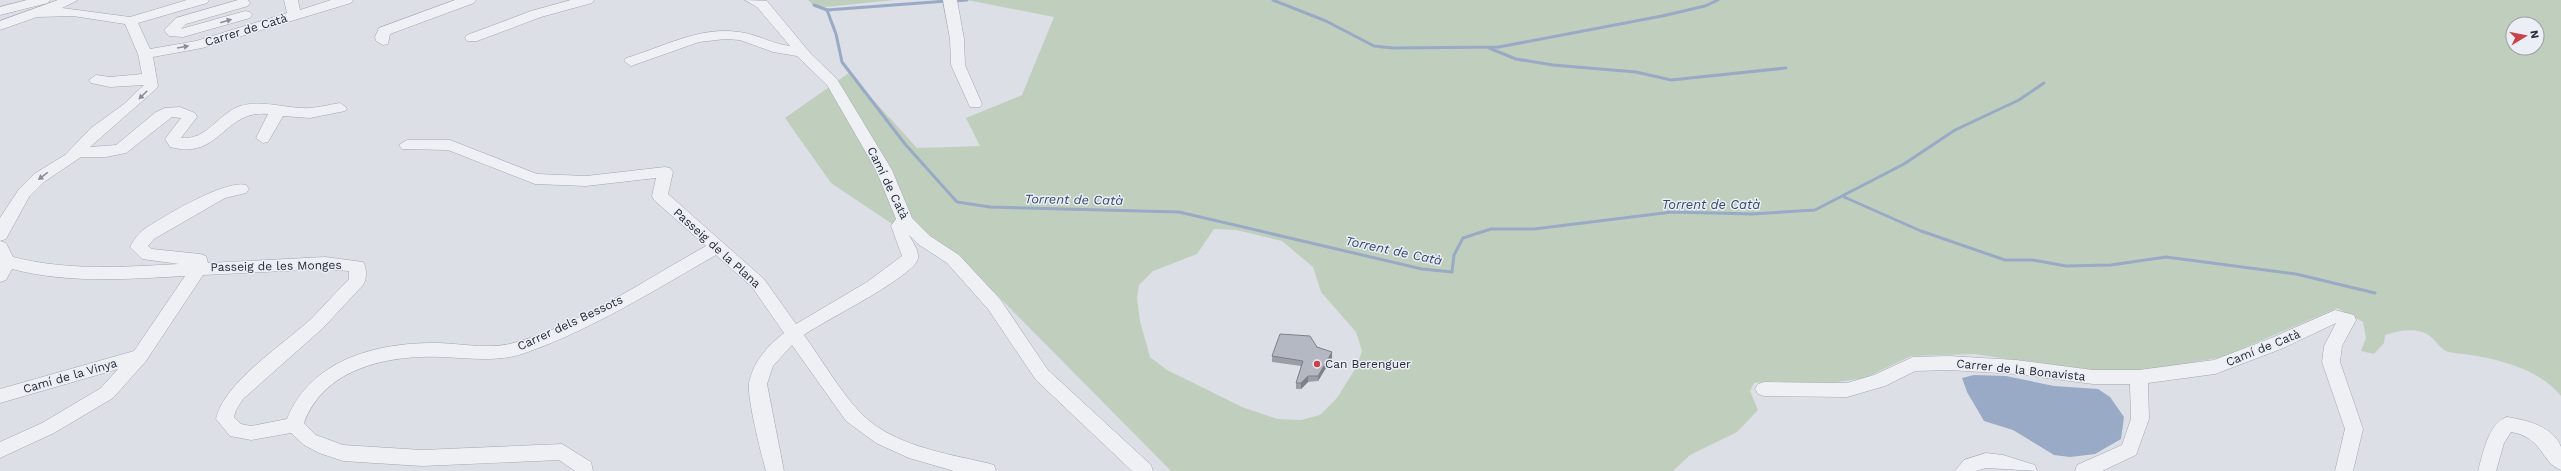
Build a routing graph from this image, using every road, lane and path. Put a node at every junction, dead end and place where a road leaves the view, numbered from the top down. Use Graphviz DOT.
graph roads {
  1 [pos="202,0"];
  2 [pos="291,0"];
  3 [pos="346,0"];
  4 [pos="469,0"];
  5 [pos="587,0"];
  6 [pos="950,0"];
  7 [pos="757,2"];
  8 [pos="39,6"];
  9 [pos="72,6"];
  10 [pos="244,6"];
  11 [pos="294,16"];
  12 [pos="2,18"];
  13 [pos="130,21"];
  14 [pos="247,30"];
  15 [pos="472,38"];
  16 [pos="383,41"];
  17 [pos="802,51"];
  18 [pos="145,54"];
  19 [pos="631,62"];
  20 [pos="150,78"];
  21 [pos="96,80"];
  22 [pos="976,104"];
  23 [pos="340,108"];
  24 [pos="279,111"];
  25 [pos="263,138"];
  26 [pos="408,144"];
  27 [pos="78,152"];
  28 [pos="241,190"];
  29 [pos="905,221"];
  30 [pos="0,235"];
  31 [pos="717,247"];
  32 [pos="2,262"];
  33 [pos="200,268"];
  34 [pos="794,332"];
  35 [pos="140,356"];
  36 [pos="2139,377"];
  37 [pos="1764,390"];
  38 [pos="0,396"];
  39 [pos="294,425"];
  40 [pos="0,450"];
  41 [pos="2561,462"];
  42 [pos="584,471"];
  43 [pos="775,471"];
  44 [pos="987,471"];
  45 [pos="1144,471"];
  46 [pos="1964,471"];
  47 [pos="2028,471"];
  48 [pos="2084,471"];
  49 [pos="2344,471"];
  50 [pos="2487,471"];
  1 -- 13 [label="street"];
  2 -- 11 [label="street"];
  3 -- 11 [label="street, Carrer de Catà"];
  4 -- 16 [label="street"];
  5 -- 15 [label="street"];
  6 -- 22 [label="street"];
  7 -- 17 [label="street, Camí de Catà"];
  8 -- 9 [label="street"];
  8 -- 9 [label="street"];
  8 -- 12 [label="street"];
  9 -- 13 [label="street"];
  10 -- 14 [label="street"];
  11 -- 14 [label="street, Carrer de Catà"];
  13 -- 18 [label="street"];
  18 -- 14 [label="street, Carrer de Catà, one-way"];
  17 -- 19 [label="street"];
  17 -- 29 [label="street, Camí de Catà"];
  18 -- 20 [label="street"];
  20 -- 21 [label="street"];
  20 -- 27 [label="street, one-way"];
  23 -- 24 [label="street"];
  24 -- 25 [label="street"];
  24 -- 27 [label="street"];
  26 -- 31 [label="street, Passeig de la Plana"];
  27 -- 30 [label="street, one-way"];
  28 -- 33 [label="street"];
  29 -- 34 [label="street"];
  29 -- 45 [label="street, Camí de Catà"];
  31 -- 34 [label="street, Passeig de la Plana"];
  31 -- 39 [label="street, Carrer dels Bessots"];
  32 -- 33 [label="street, Passeig de les Monges"];
  33 -- 35 [label="street, Camí de la Vinya"];
  33 -- 39 [label="street, Passeig de les Monges"];
  34 -- 43 [label="street"];
  34 -- 44 [label="street, Passeig de la Plana"];
  35 -- 38 [label="street, Camí de la Vinya"];
  35 -- 40 [label="street, Camí de la Vinya"];
  36 -- 37 [label="street, Carrer de la Bonavista"];
  36 -- 48 [label="street"];
  36 -- 49 [label="street, Camí de Catà"];
  39 -- 42 [label="street"];
  41 -- 50 [label="street"];
  46 -- 47 [label="street"];
}
